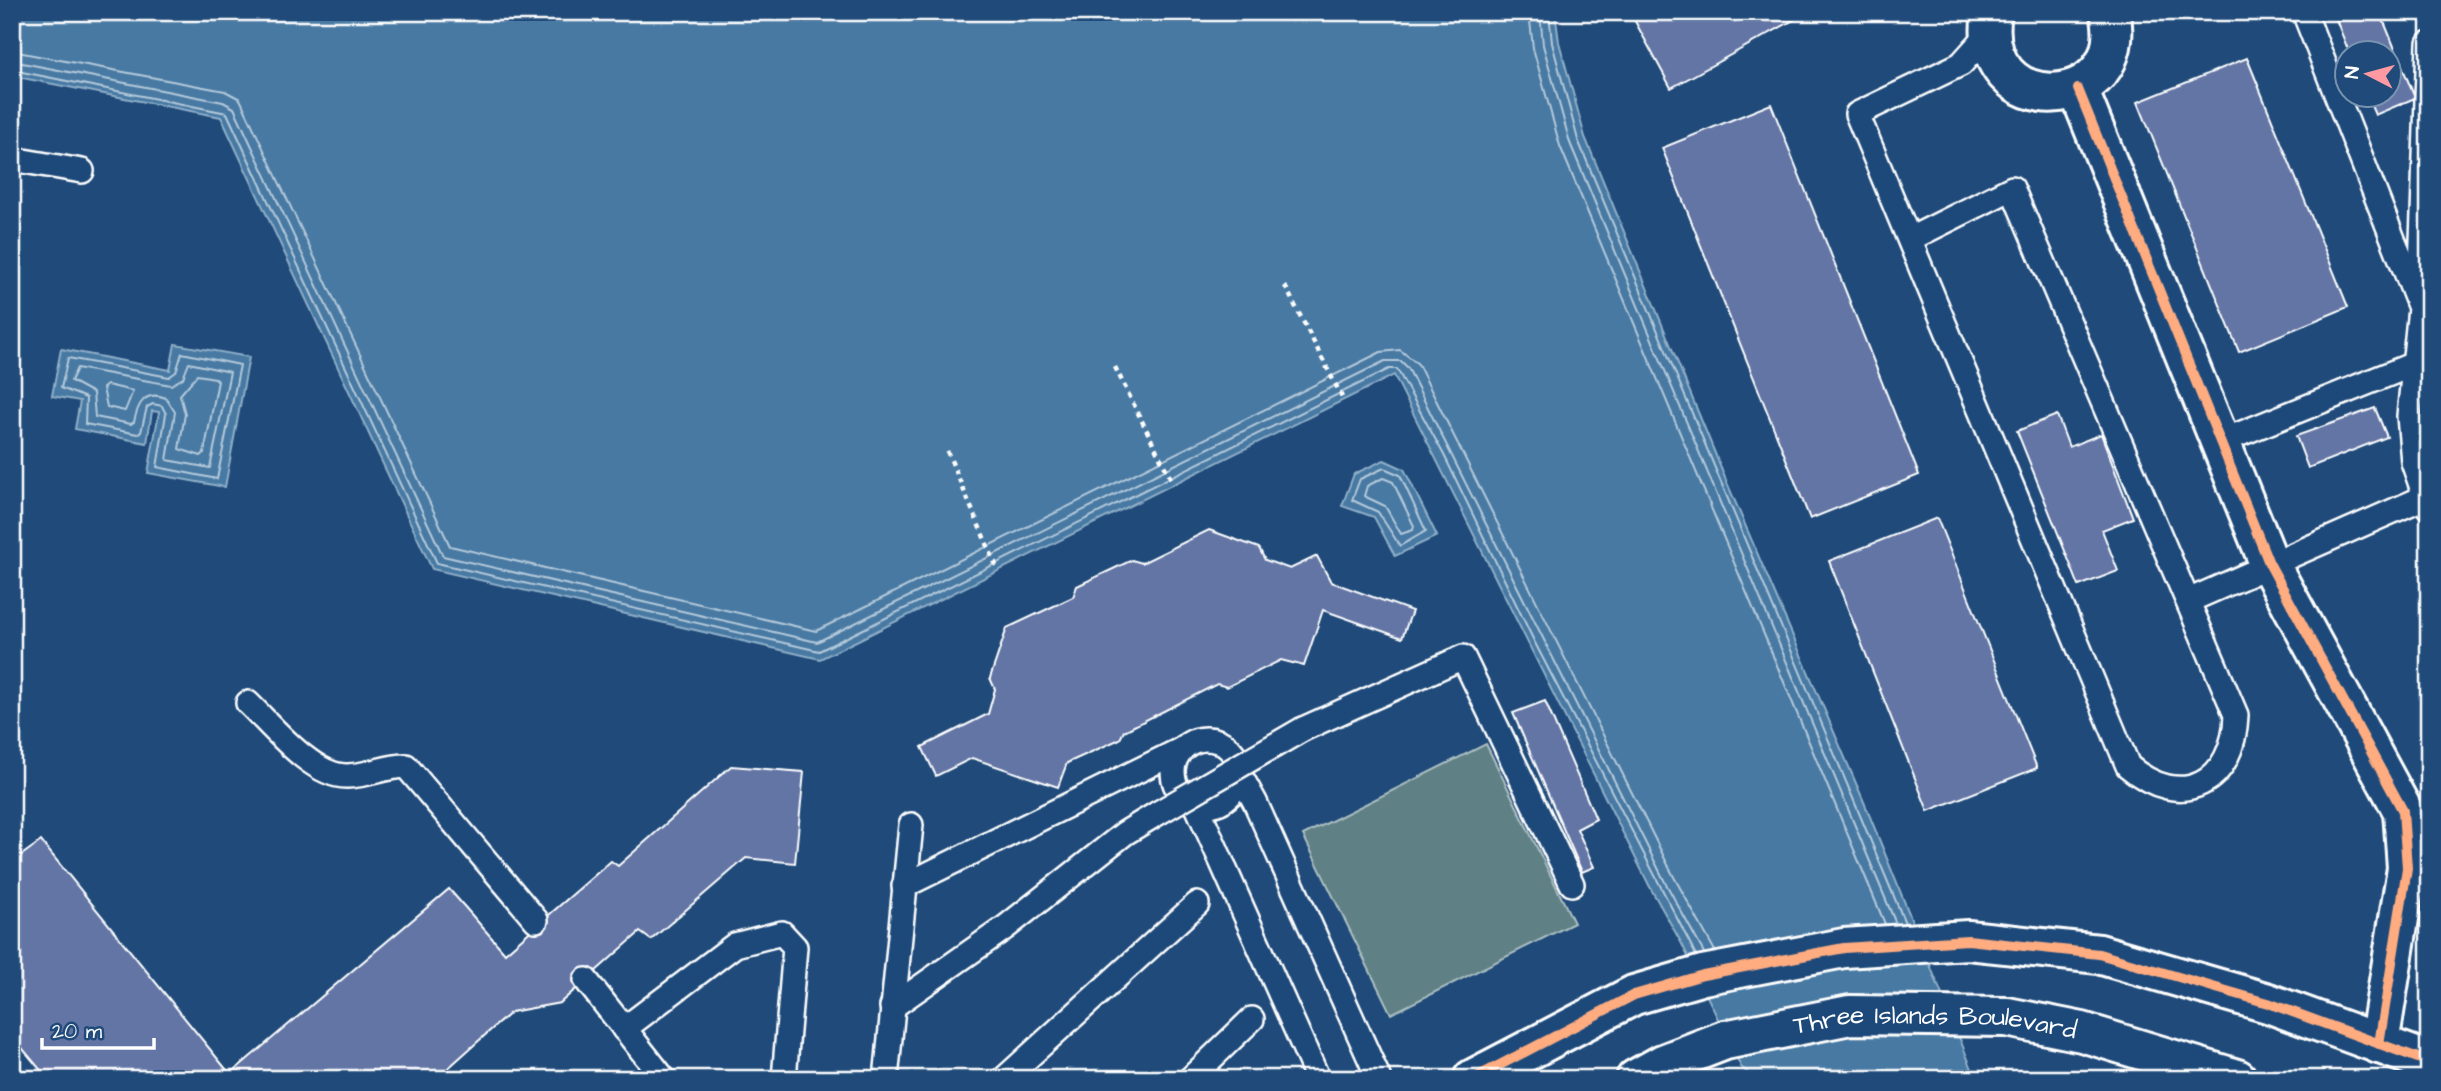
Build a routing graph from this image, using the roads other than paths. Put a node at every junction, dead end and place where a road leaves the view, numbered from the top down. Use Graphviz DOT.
graph roads {
  1 [pos="2110,12"];
  2 [pos="2304,12"];
  3 [pos="1990,23"];
  4 [pos="2429,43"];
  5 [pos="2078,89"];
  6 [pos="12,159"];
  7 [pos="82,171"];
  8 [pos="1910,239"];
  9 [pos="2420,308"];
  10 [pos="2414,364"];
  11 [pos="2220,442"];
  12 [pos="2427,503"];
  13 [pos="2269,563"];
  14 [pos="2188,601"];
  15 [pos="248,703"];
  16 [pos="1182,749"];
  17 [pos="1239,773"];
  18 [pos="1196,804"];
  19 [pos="911,825"];
  20 [pos="1572,884"];
  21 [pos="904,886"];
  22 [pos="1197,904"];
  23 [pos="536,920"];
  24 [pos="586,980"];
  25 [pos="892,1007"];
  26 [pos="1252,1019"];
  27 [pos="624,1029"];
  28 [pos="2379,1044"];
  29 [pos="2429,1062"];
  30 [pos="1649,1071"];
  31 [pos="664,1079"];
  32 [pos="784,1079"];
  33 [pos="886,1079"];
  34 [pos="1004,1079"];
  35 [pos="1190,1079"];
  36 [pos="1318,1079"];
  37 [pos="1379,1079"];
  38 [pos="1473,1079"];
  39 [pos="2237,1079"];
  1 -- 5 [label="street"];
  2 -- 9 [label="lane"];
  3 -- 5 [label="street"];
  3 -- 8 [label="lane"];
  4 -- 9 [label="lane"];
  5 -- 11 [label="street"];
  6 -- 7 [label="lane"];
  8 -- 14 [label="lane"];
  8 -- 14 [label="lane"];
  9 -- 10 [label="lane"];
  10 -- 11 [label="lane"];
  10 -- 12 [label="lane"];
  11 -- 13 [label="street"];
  12 -- 13 [label="lane"];
  13 -- 14 [label="lane"];
  13 -- 28 [label="street"];
  15 -- 23 [label="lane"];
  16 -- 17 [label="lane"];
  16 -- 18 [label="lane"];
  16 -- 21 [label="lane"];
  17 -- 18 [label="lane"];
  17 -- 37 [label="lane"];
  18 -- 36 [label="lane"];
  19 -- 21 [label="lane"];
  20 -- 25 [label="lane, bridge"];
  21 -- 25 [label="lane"];
  22 -- 34 [label="lane"];
  24 -- 27 [label="lane"];
  25 -- 33 [label="lane"];
  26 -- 35 [label="lane"];
  27 -- 31 [label="lane"];
  27 -- 32 [label="lane"];
  28 -- 29 [label="street"];
  28 -- 38 [label="street"];
  30 -- 39 [label="street, Three Islands Boulevard"];
}
